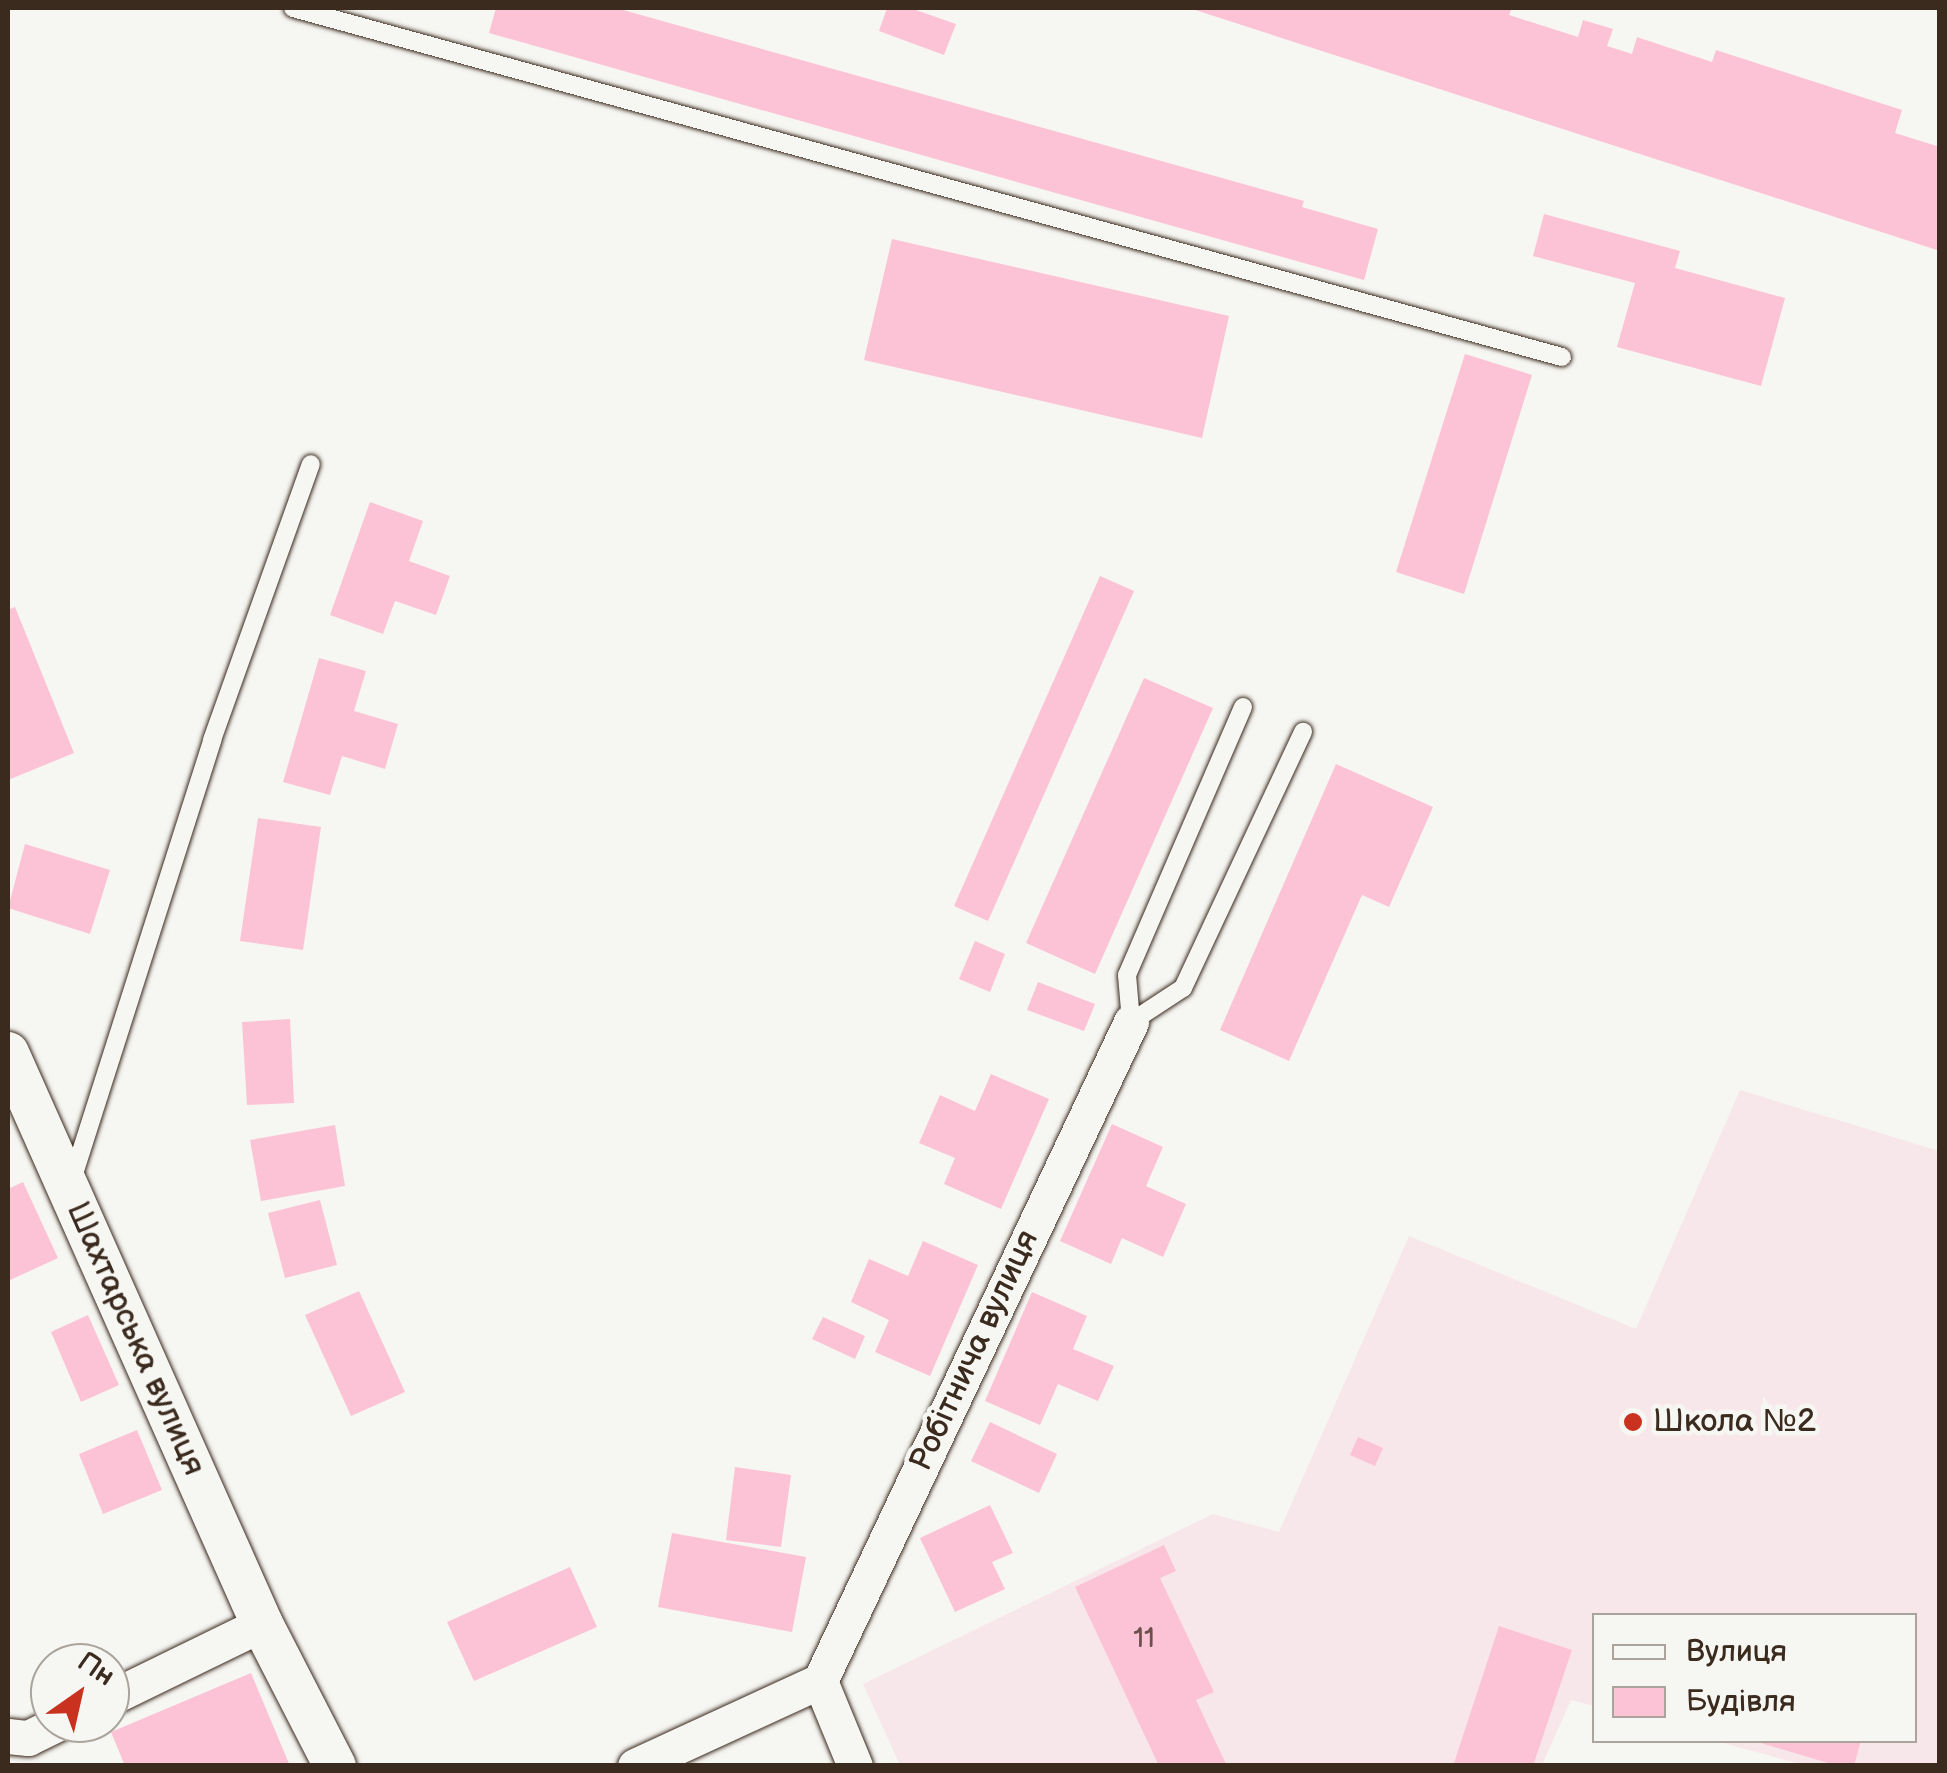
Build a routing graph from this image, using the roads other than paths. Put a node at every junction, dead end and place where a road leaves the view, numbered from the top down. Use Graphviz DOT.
graph roads {
  1 [pos="292,8"];
  2 [pos="1562,357"];
  3 [pos="311,464"];
  4 [pos="1244,707"];
  5 [pos="1303,732"];
  6 [pos="1131,1022"];
  7 [pos="8,1053"];
  8 [pos="68,1190"];
  9 [pos="262,1624"];
  10 [pos="820,1681"];
  11 [pos="130,1688"];
  12 [pos="335,1766"];
  13 [pos="635,1766"];
  14 [pos="855,1766"];
  1 -- 2 [label="lane"];
  3 -- 8 [label="lane"];
  4 -- 6 [label="lane"];
  5 -- 6 [label="lane"];
  6 -- 10 [label="street, Робітнича вулиця"];
  7 -- 8 [label="street, Шахтарська вулиця"];
  8 -- 9 [label="street, Шахтарська вулиця"];
  9 -- 11 [label="street"];
  9 -- 12 [label="street, Шахтарська вулиця"];
  10 -- 13 [label="street"];
  10 -- 14 [label="street"];
}
